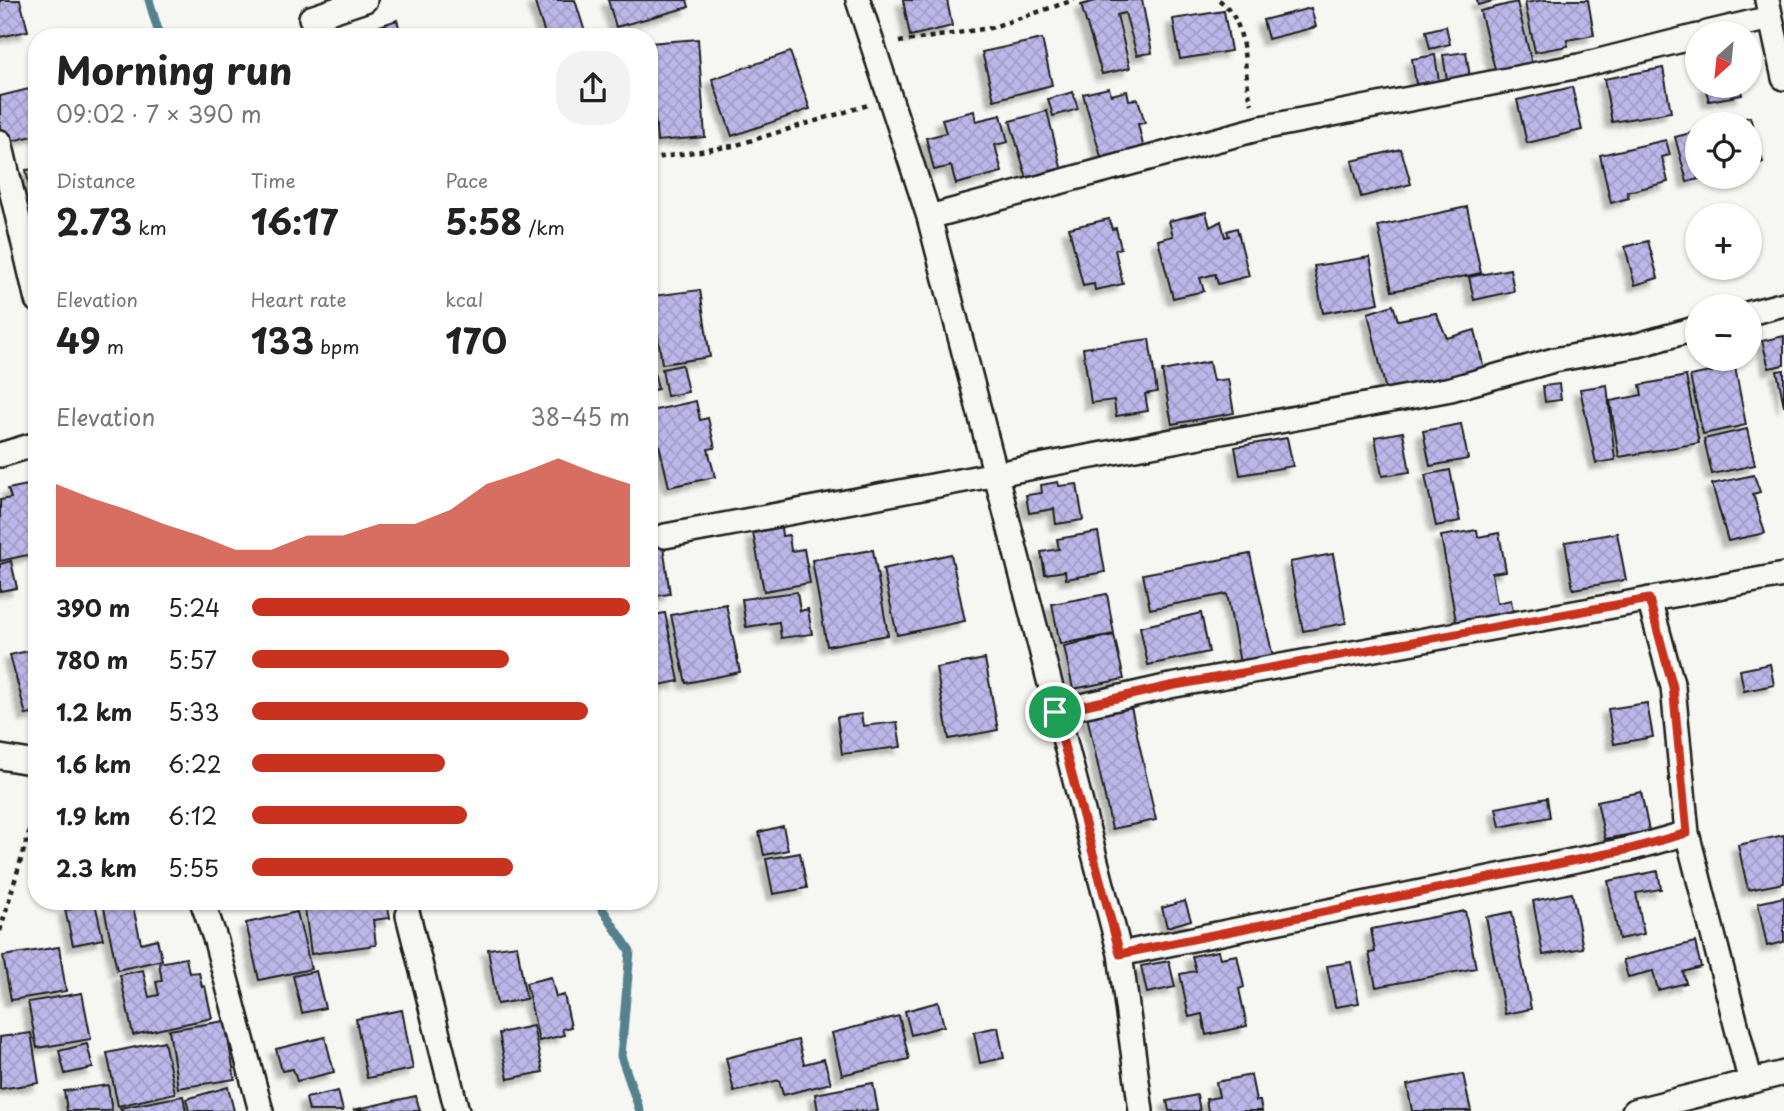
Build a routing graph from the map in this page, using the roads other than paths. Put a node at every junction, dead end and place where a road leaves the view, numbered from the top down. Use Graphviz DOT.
graph roads {
  1 [pos="365,0"];
  2 [pos="858,0"];
  3 [pos="1768,9"];
  4 [pos="311,18"];
  5 [pos="1738,21"];
  6 [pos="1685,39"];
  7 [pos="1784,78"];
  8 [pos="0,142"];
  9 [pos="929,218"];
  10 [pos="11,241"];
  11 [pos="28,280"];
  12 [pos="1784,304"];
  13 [pos="1762,310"];
  14 [pos="1685,332"];
  15 [pos="28,447"];
  16 [pos="0,455"];
  17 [pos="994,476"];
  18 [pos="665,536"];
  19 [pos="1784,575"];
  20 [pos="1649,599"];
  21 [pos="1055,712"];
  22 [pos="0,757"];
  23 [pos="28,762"];
  24 [pos="1687,833"];
  25 [pos="205,910"];
  26 [pos="408,915"];
  27 [pos="1120,954"];
  28 [pos="1784,1073"];
  29 [pos="1750,1079"];
  30 [pos="261,1111"];
  31 [pos="457,1111"];
  32 [pos="1141,1111"];
  33 [pos="1634,1111"];
  1 -- 4 [label="street"];
  2 -- 9 [label="street"];
  3 -- 5 [label="street"];
  3 -- 7 [label="street"];
  6 -- 9 [label="street"];
  8 -- 10 [label="street"];
  9 -- 17 [label="street"];
  10 -- 11 [label="street"];
  12 -- 13 [label="street"];
  14 -- 17 [label="street"];
  15 -- 16 [label="street"];
  17 -- 18 [label="street"];
  17 -- 21 [label="street"];
  19 -- 20 [label="street"];
  20 -- 21 [label="street"];
  20 -- 24 [label="street"];
  21 -- 27 [label="street"];
  22 -- 23 [label="street"];
  24 -- 27 [label="street"];
  24 -- 29 [label="street"];
  25 -- 30 [label="street"];
  26 -- 31 [label="street"];
  27 -- 32 [label="street"];
  28 -- 29 [label="street"];
  29 -- 33 [label="street"];
}
